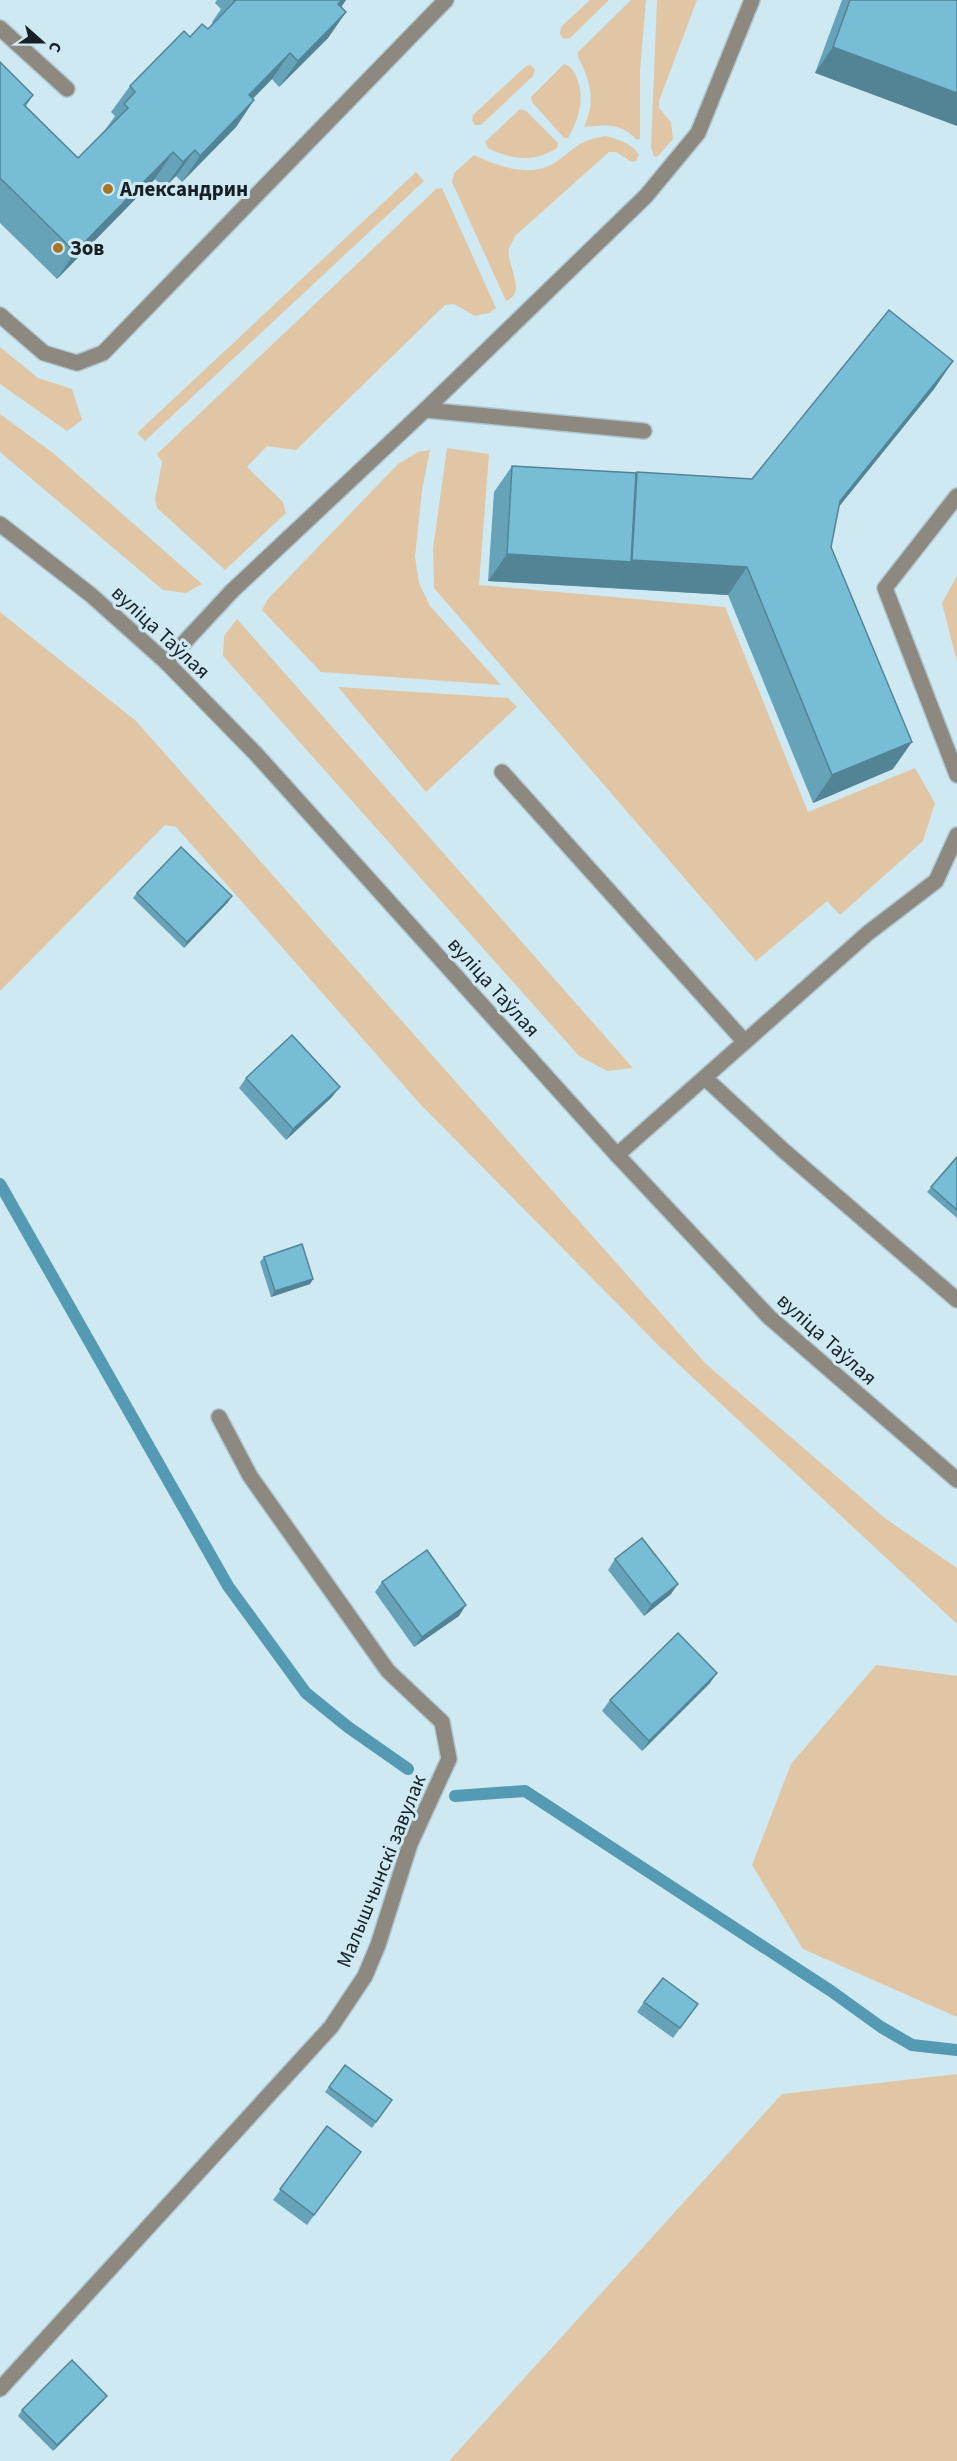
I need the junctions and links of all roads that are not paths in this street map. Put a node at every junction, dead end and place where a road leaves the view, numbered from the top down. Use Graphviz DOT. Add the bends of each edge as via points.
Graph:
graph roads {
  1 [pos="446,0"];
  2 [pos="752,0"];
  3 [pos="0,28"];
  4 [pos="67,89"];
  5 [pos="0,315"];
  6 [pos="424,410"];
  7 [pos="644,431"];
  8 [pos="957,496"];
  9 [pos="0,524"];
  10 [pos="166,662"];
  11 [pos="502,772"];
  12 [pos="957,775"];
  13 [pos="957,835"];
  14 [pos="744,1041"];
  15 [pos="705,1078"];
  16 [pos="617,1155"];
  17 [pos="957,1300"];
  18 [pos="219,1417"];
  19 [pos="957,1480"];
  20 [pos="0,2389"];
  1 -- 5 [label="street" via="103,353 77,363 44,353"];
  2 -- 6 [label="street" via="698,133 646,196"];
  3 -- 4 [label="street"];
  6 -- 7 [label="street"];
  6 -- 10 [label="street" via="232,591"];
  8 -- 12 [label="street" via="885,588"];
  9 -- 10 [label="street, вуліца Таўлая" via="91,595"];
  10 -- 16 [label="street, вуліца Таўлая" via="256,754"];
  11 -- 14 [label="street"];
  13 -- 14 [label="street" via="936,881 868,933"];
  14 -- 15 [label="street"];
  15 -- 16 [label="street"];
  15 -- 17 [label="street"];
  16 -- 19 [label="street, вуліца Таўлая" via="770,1317"];
  18 -- 20 [label="street, Малышчынскі завулак" via="250,1476 387,1671 442,1722 450,1759 411,1844 365,1976 331,2027"];
}
